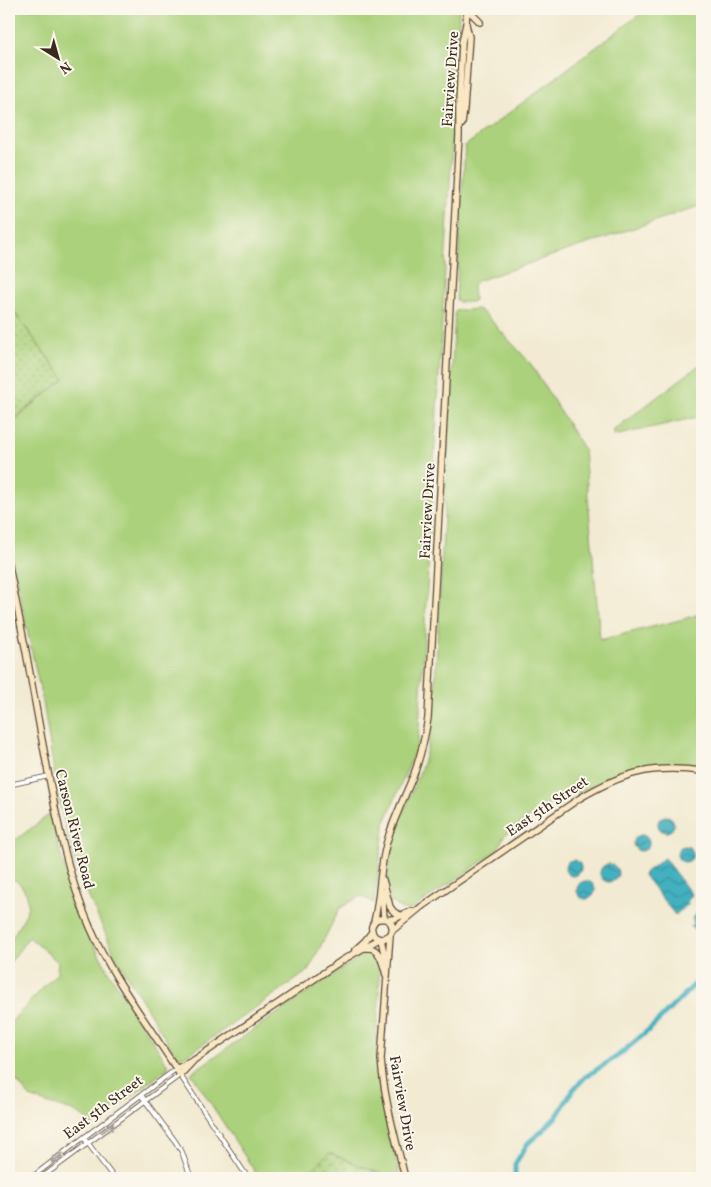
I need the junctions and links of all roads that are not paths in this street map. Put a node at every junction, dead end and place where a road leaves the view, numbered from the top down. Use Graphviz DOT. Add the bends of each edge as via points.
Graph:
graph roads {
  1 [pos="467,9"];
  2 [pos="480,22"];
  3 [pos="9,566"];
  4 [pos="702,771"];
  5 [pos="49,776"];
  6 [pos="9,784"];
  7 [pos="381,877"];
  8 [pos="421,907"];
  9 [pos="402,916"];
  10 [pos="386,919"];
  11 [pos="374,922"];
  12 [pos="372,932"];
  13 [pos="392,933"];
  14 [pos="380,939"];
  15 [pos="363,948"];
  16 [pos="341,961"];
  17 [pos="387,976"];
  18 [pos="194,1060"];
  19 [pos="176,1069"];
  20 [pos="180,1075"];
  21 [pos="141,1095"];
  22 [pos="145,1100"];
  23 [pos="84,1138"];
  24 [pos="88,1143"];
  25 [pos="31,1178"];
  26 [pos="41,1178"];
  27 [pos="114,1178"];
  28 [pos="191,1178"];
  29 [pos="248,1178"];
  30 [pos="405,1178"];
  1 -- 2 [label="main road"];
  1 -- 7 [label="main road, Fairview Drive" via="468,56 459,136 428,718 414,774 388,836"];
  3 -- 5 [label="main road, Carson River Road"];
  4 -- 8 [label="main road, East 5th Street" via="659,769 602,785"];
  5 -- 6 [label="street"];
  5 -- 19 [label="main road, Carson River Road" via="71,875 90,928 122,986"];
  7 -- 9 [label="main road" via="390,907"];
  7 -- 10 [label="main road, Fairview Drive"];
  7 -- 11 [label="main road, Fairview Drive"];
  8 -- 9 [label="main road, East 5th Street"];
  8 -- 13 [label="main road, East 5th Street"];
  9 -- 10 [label="main road, East 5th Street"];
  10 -- 11 [label="main road"];
  10 -- 13 [label="main road" via="392,924"];
  11 -- 12 [label="main road"];
  12 -- 14 [label="main road"];
  12 -- 16 [label="main road, East 5th Street"];
  13 -- 14 [label="main road"];
  13 -- 17 [label="main road, Fairview Drive"];
  14 -- 15 [label="main road, East 5th Street"];
  14 -- 17 [label="main road, Fairview Drive"];
  15 -- 16 [label="main road, East 5th Street"];
  15 -- 17 [label="main road" via="373,948 377,952"];
  16 -- 18 [label="main road, East 5th Street"];
  17 -- 30 [label="main road, Fairview Drive" via="380,1059"];
  18 -- 19 [label="main road, East 5th Street"];
  18 -- 20 [label="main road, East 5th Street"];
  19 -- 20 [label="main road, Carson River Road"];
  19 -- 21 [label="street, East 5th Street"];
  20 -- 22 [label="street, East 5th Street"];
  20 -- 29 [label="street"];
  21 -- 22 [label="street"];
  21 -- 23 [label="street, East 5th Street"];
  24 -- 22 [label="street, East 5th Street, one-way"];
  22 -- 28 [label="street" via="182,1152"];
  23 -- 24 [label="street"];
  23 -- 25 [label="street, East 5th Street, one-way"];
  24 -- 26 [label="street, East 5th Street"];
  24 -- 27 [label="street"];
}
